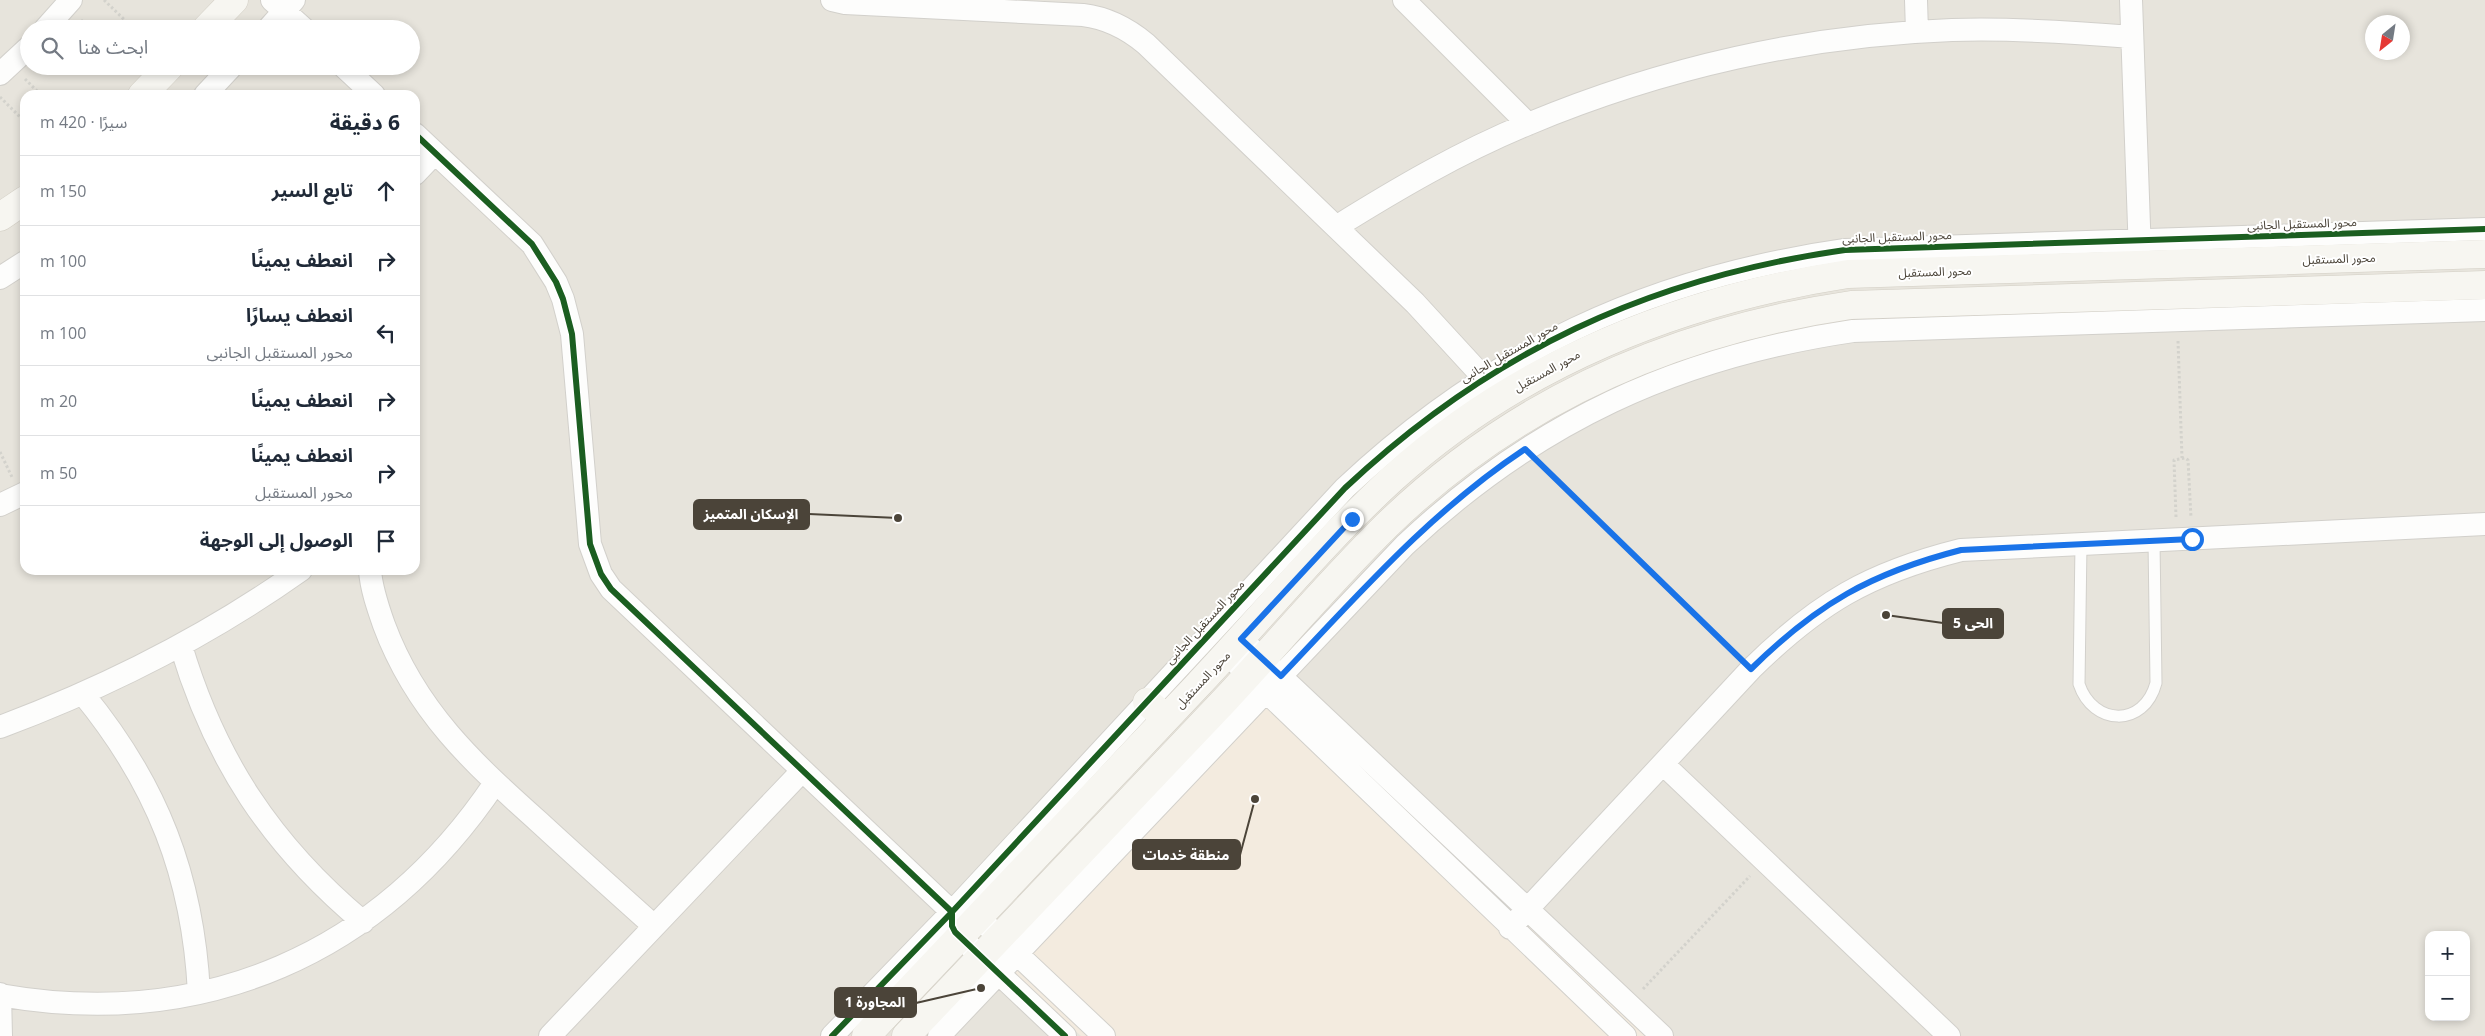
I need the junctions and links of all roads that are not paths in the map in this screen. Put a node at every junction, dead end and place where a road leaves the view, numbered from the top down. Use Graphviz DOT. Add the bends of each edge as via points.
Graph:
graph roads {
  1 [pos="234,0"];
  2 [pos="832,0"];
  3 [pos="1404,0"];
  4 [pos="1916,0"];
  5 [pos="2131,0"];
  6 [pos="63,3"];
  7 [pos="284,4"];
  8 [pos="51,20"];
  9 [pos="215,20"];
  10 [pos="274,20"];
  11 [pos="297,20"];
  12 [pos="1917,32"];
  13 [pos="2132,37"];
  14 [pos="20,55"];
  15 [pos="0,74"];
  16 [pos="161,75"];
  17 [pos="224,75"];
  18 [pos="353,75"];
  19 [pos="147,90"];
  20 [pos="210,90"];
  21 [pos="369,90"];
  22 [pos="1528,124"];
  23 [pos="420,139"];
  24 [pos="435,153"];
  25 [pos="420,169"];
  26 [pos="20,203"];
  27 [pos="0,217"];
  28 [pos="1336,227"];
  29 [pos="2485,229"];
  30 [pos="2140,253"];
  31 [pos="2485,254"];
  32 [pos="20,265"];
  33 [pos="0,278"];
  34 [pos="2485,284"];
  35 [pos="2485,310"];
  36 [pos="1493,388"];
  37 [pos="20,495"];
  38 [pos="0,505"];
  39 [pos="2485,524"];
  40 [pos="2154,541"];
  41 [pos="2081,544"];
  42 [pos="294,575"];
  43 [pos="371,575"];
  44 [pos="181,646"];
  45 [pos="1234,646"];
  46 [pos="1264,675"];
  47 [pos="83,694"];
  48 [pos="1156,710"];
  49 [pos="0,726"];
  50 [pos="1663,764"];
  51 [pos="802,771"];
  52 [pos="495,783"];
  53 [pos="1528,909"];
  54 [pos="363,922"];
  55 [pos="963,922"];
  56 [pos="654,926"];
  57 [pos="1510,928"];
  58 [pos="999,955"];
  59 [pos="199,993"];
  60 [pos="0,994"];
  61 [pos="1,1036"];
  62 [pos="550,1036"];
  63 [pos="832,1036"];
  64 [pos="866,1036"];
  65 [pos="906,1036"];
  66 [pos="939,1036"];
  67 [pos="1065,1036"];
  68 [pos="1104,1036"];
  69 [pos="1625,1036"];
  70 [pos="1662,1036"];
  71 [pos="1949,1036"];
  1 -- 9 [label="street"];
  2 -- 28 [label="street" via="1083,15 1120,26 1146,44"];
  3 -- 22 [label="street"];
  4 -- 12 [label="street"];
  5 -- 13 [label="street"];
  6 -- 8 [label="street"];
  7 -- 10 [label="street"];
  7 -- 11 [label="street"];
  12 -- 13 [label="street" via="2012,29"];
  12 -- 22 [label="street" via="1833,40 1715,62 1601,96"];
  13 -- 30 [label="street"];
  14 -- 15 [label="street"];
  16 -- 19 [label="street"];
  17 -- 20 [label="street"];
  18 -- 21 [label="street"];
  22 -- 28 [label="street" via="1437,168"];
  23 -- 24 [label="street"];
  24 -- 25 [label="street"];
  24 -- 51 [label="street" via="532,244 549,269 563,299 572,334 587,528 601,574 616,595"];
  26 -- 27 [label="street"];
  28 -- 36 [label="street" via="1415,303"];
  29 -- 30 [label="street, محور المستقبل الجانبى"];
  30 -- 31 [label="street, محور المستقبل"];
  30 -- 36 [label="street, محور المستقبل" via="1848,274 1758,290 1667,317"];
  32 -- 33 [label="street"];
  34 -- 46 [label="street" via="1851,305 1765,320 1678,345 1592,381 1515,424 1447,472 1385,527"];
  35 -- 46 [label="street" via="1853,330 1729,356 1653,382 1604,404 1525,449 1434,518"];
  36 -- 45 [label="street, محور المستقبل" via="1364,506"];
  36 -- 48 [label="street, محور المستقبل الجانبى" via="1412,429 1345,488"];
  37 -- 38 [label="street"];
  39 -- 40 [label="street"];
  40 -- 41 [label="street"];
  40 -- 41 [label="lane" via="2156,683 2142,708 2134,713 2115,716 2096,710 2082,694 2079,684"];
  41 -- 50 [label="street" via="1961,550 1894,570 1856,588 1807,618 1751,669"];
  42 -- 44 [label="street"];
  43 -- 52 [label="street" via="389,638 418,695 460,749"];
  44 -- 47 [label="street"];
  44 -- 54 [label="street" via="205,716 239,783 259,814 307,872"];
  45 -- 46 [label="street"];
  45 -- 48 [label="street, محور المستقبل"];
  46 -- 53 [label="street"];
  46 -- 57 [label="street"];
  46 -- 58 [label="street"];
  47 -- 49 [label="street"];
  47 -- 59 [label="street" via="127,752 161,816 174,850 192,921"];
  48 -- 55 [label="street, محور المستقبل"];
  50 -- 53 [label="street"];
  50 -- 71 [label="street"];
  51 -- 55 [label="street"];
  51 -- 56 [label="street"];
  52 -- 54 [label="street" via="436,859"];
  52 -- 56 [label="street"];
  53 -- 57 [label="street"];
  53 -- 70 [label="street"];
  54 -- 59 [label="street" via="284,965"];
  55 -- 58 [label="street"];
  55 -- 63 [label="street"];
  55 -- 64 [label="street, محور المستقبل"];
  56 -- 62 [label="street"];
  57 -- 69 [label="street"];
  58 -- 65 [label="street"];
  58 -- 66 [label="street"];
  58 -- 67 [label="street"];
  58 -- 68 [label="street"];
  59 -- 60 [label="street" via="100,1005"];
  60 -- 61 [label="street"];
}
